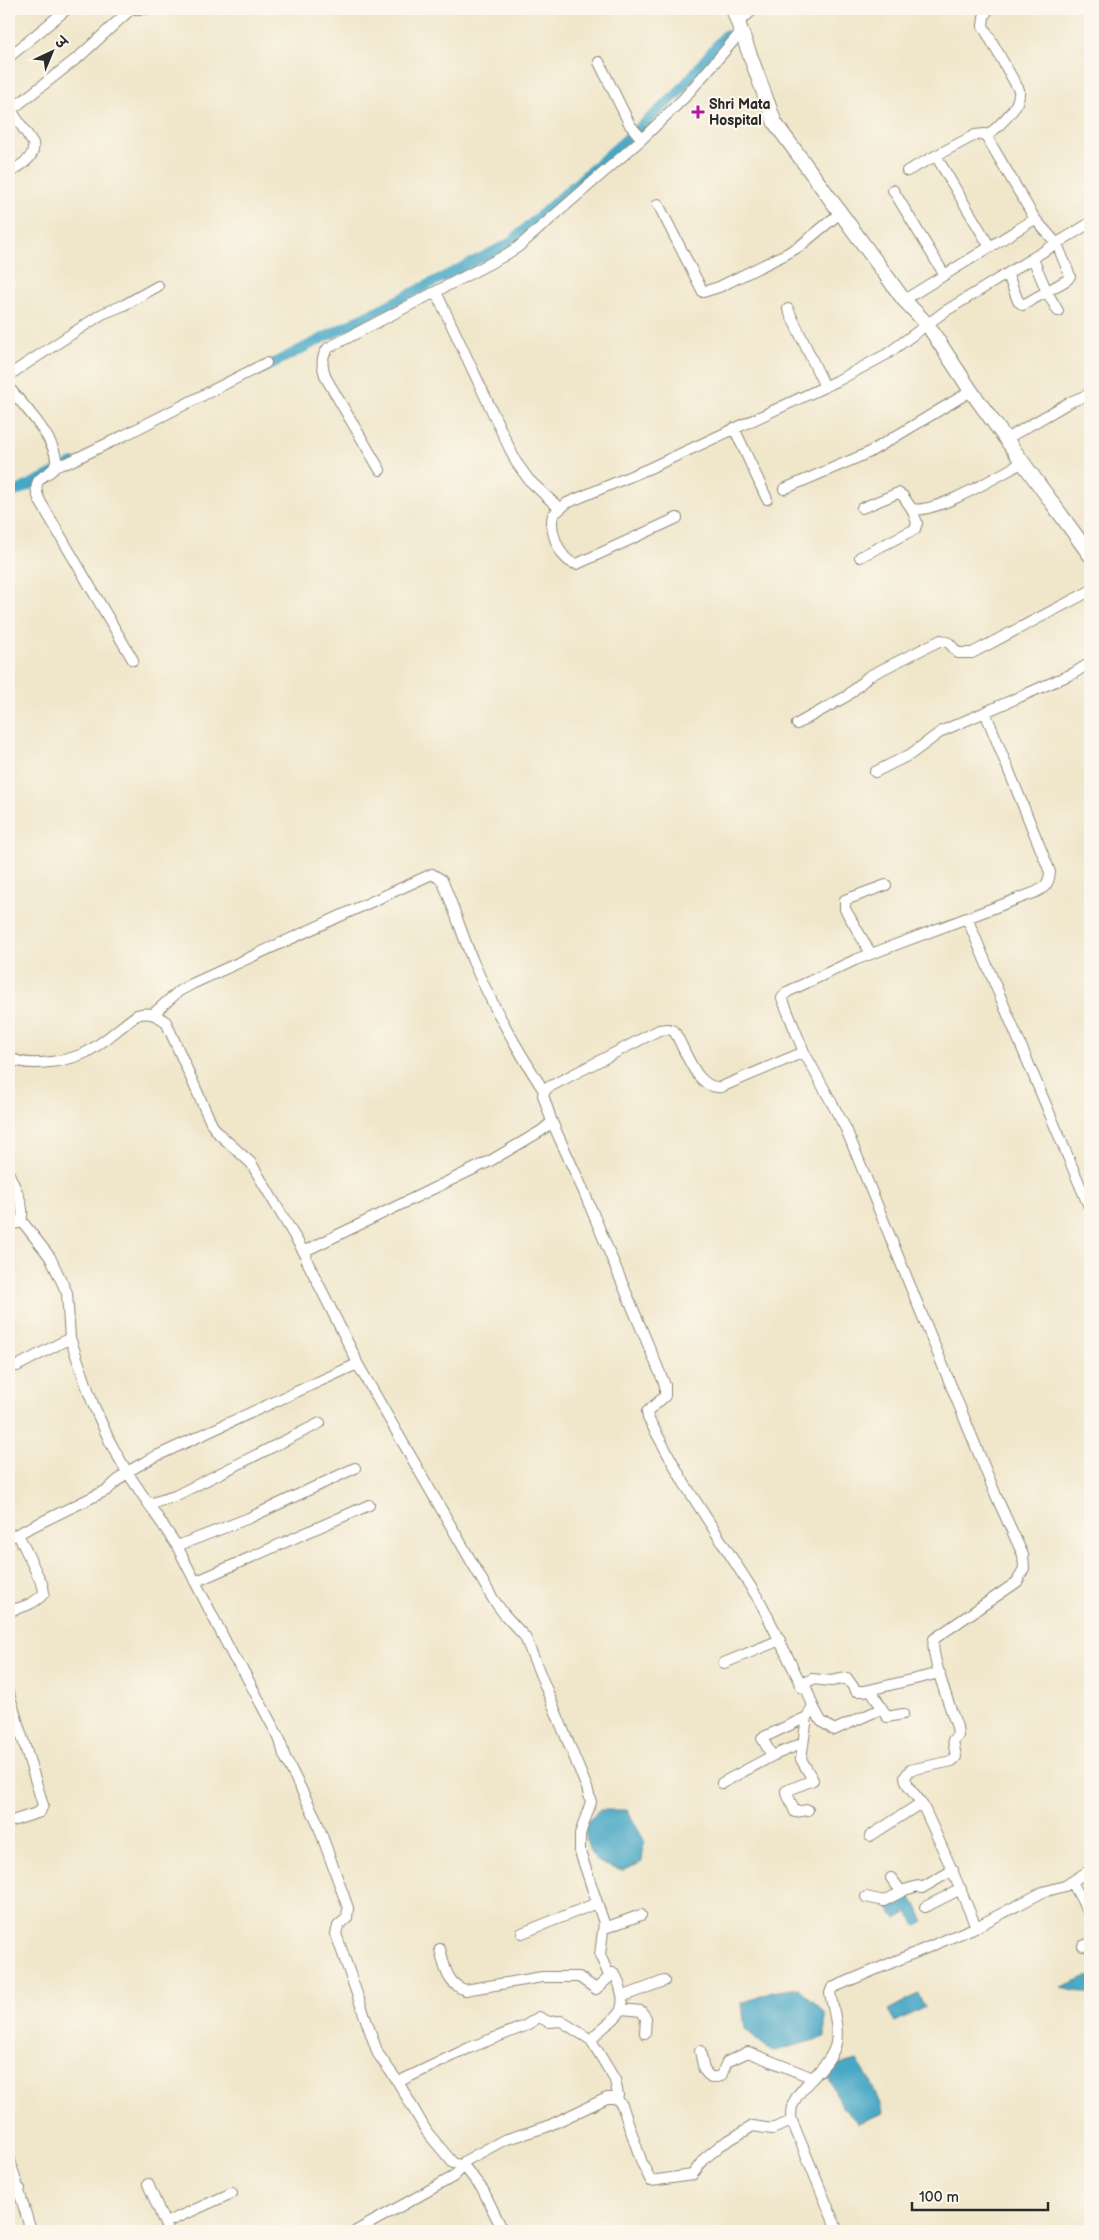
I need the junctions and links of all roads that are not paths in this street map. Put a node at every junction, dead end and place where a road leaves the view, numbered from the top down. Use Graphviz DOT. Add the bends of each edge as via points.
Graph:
graph roads {
  1 [pos="67,9"];
  2 [pos="132,9"];
  3 [pos="136,9"];
  4 [pos="145,9"];
  5 [pos="733,9"];
  6 [pos="754,9"];
  7 [pos="988,9"];
  8 [pos="739,27"];
  9 [pos="9,56"];
  10 [pos="599,62"];
  11 [pos="10,109"];
  12 [pos="639,135"];
  13 [pos="987,137"];
  14 [pos="936,156"];
  15 [pos="907,171"];
  16 [pos="9,173"];
  17 [pos="893,190"];
  18 [pos="658,204"];
  19 [pos="840,213"];
  20 [pos="1035,219"];
  21 [pos="1090,223"];
  22 [pos="1057,244"];
  23 [pos="990,247"];
  24 [pos="1033,259"];
  25 [pos="944,274"];
  26 [pos="1008,275"];
  27 [pos="158,286"];
  28 [pos="436,292"];
  29 [pos="1047,292"];
  30 [pos="904,300"];
  31 [pos="788,309"];
  32 [pos="1058,311"];
  33 [pos="927,324"];
  34 [pos="266,363"];
  35 [pos="9,375"];
  36 [pos="825,387"];
  37 [pos="9,388"];
  38 [pos="971,391"];
  39 [pos="1090,394"];
  40 [pos="734,428"];
  41 [pos="1006,439"];
  42 [pos="1022,463"];
  43 [pos="55,465"];
  44 [pos="380,470"];
  45 [pos="784,489"];
  46 [pos="767,499"];
  47 [pos="559,508"];
  48 [pos="862,508"];
  49 [pos="912,509"];
  50 [pos="677,518"];
  51 [pos="1090,555"];
  52 [pos="860,556"];
  53 [pos="1090,591"];
  54 [pos="133,660"];
  55 [pos="1090,663"];
  56 [pos="986,712"];
  57 [pos="797,724"];
  58 [pos="875,772"];
  59 [pos="886,885"];
  60 [pos="967,918"];
  61 [pos="871,954"];
  62 [pos="153,1014"];
  63 [pos="804,1052"];
  64 [pos="9,1057"];
  65 [pos="544,1091"];
  66 [pos="552,1122"];
  67 [pos="9,1174"];
  68 [pos="1090,1209"];
  69 [pos="21,1220"];
  70 [pos="9,1224"];
  71 [pos="305,1254"];
  72 [pos="70,1338"];
  73 [pos="357,1363"];
  74 [pos="17,1366"];
  75 [pos="320,1423"];
  76 [pos="355,1468"];
  77 [pos="128,1472"];
  78 [pos="149,1504"];
  79 [pos="369,1505"];
  80 [pos="13,1536"];
  81 [pos="177,1546"];
  82 [pos="195,1582"];
  83 [pos="9,1611"];
  84 [pos="780,1640"];
  85 [pos="724,1663"];
  86 [pos="940,1673"];
  87 [pos="800,1681"];
  88 [pos="871,1690"];
  89 [pos="9,1694"];
  90 [pos="813,1706"];
  91 [pos="881,1709"];
  92 [pos="903,1714"];
  93 [pos="807,1717"];
  94 [pos="803,1743"];
  95 [pos="772,1756"];
  96 [pos="722,1783"];
  97 [pos="921,1803"];
  98 [pos="808,1810"];
  99 [pos="9,1822"];
  100 [pos="870,1836"];
  101 [pos="953,1870"];
  102 [pos="1090,1870"];
  103 [pos="891,1878"];
  104 [pos="1072,1882"];
  105 [pos="960,1889"];
  106 [pos="905,1890"];
  107 [pos="866,1896"];
  108 [pos="597,1904"];
  109 [pos="925,1907"];
  110 [pos="641,1915"];
  111 [pos="1090,1915"];
  112 [pos="976,1927"];
  113 [pos="604,1928"];
  114 [pos="522,1933"];
  115 [pos="440,1949"];
  116 [pos="614,1974"];
  117 [pos="664,1981"];
  118 [pos="624,1996"];
  119 [pos="622,2009"];
  120 [pos="645,2033"];
  121 [pos="591,2040"];
  122 [pos="700,2051"];
  123 [pos="813,2078"];
  124 [pos="398,2082"];
  125 [pos="616,2098"];
  126 [pos="792,2121"];
  127 [pos="9,2158"];
  128 [pos="464,2166"];
  129 [pos="148,2184"];
  130 [pos="20,2189"];
  131 [pos="9,2193"];
  132 [pos="232,2193"];
  133 [pos="167,2227"];
  134 [pos="31,2231"];
  135 [pos="356,2231"];
  136 [pos="503,2231"];
  137 [pos="836,2231"];
  1 -- 9 [label="street"];
  2 -- 11 [label="street" via="80,56"];
  3 -- 4 [label="street"];
  5 -- 8 [label="street"];
  6 -- 8 [label="street"];
  7 -- 13 [label="street" via="983,26 1020,95 1015,107"];
  8 -- 12 [label="street" via="684,98"];
  8 -- 19 [label="street" via="775,123"];
  10 -- 12 [label="street" via="616,100"];
  11 -- 16 [label="street" via="35,150 32,156"];
  12 -- 28 [label="street" via="518,246"];
  13 -- 14 [label="street" via="983,133 975,135"];
  13 -- 20 [label="street"];
  14 -- 15 [label="street"];
  14 -- 23 [label="street"];
  17 -- 25 [label="street"];
  18 -- 19 [label="street" via="703,292 800,246"];
  19 -- 30 [label="street"];
  20 -- 22 [label="street"];
  20 -- 23 [label="street"];
  21 -- 22 [label="street"];
  22 -- 24 [label="street"];
  22 -- 29 [label="street" via="1070,276"];
  23 -- 25 [label="street"];
  24 -- 26 [label="street"];
  24 -- 29 [label="street"];
  25 -- 30 [label="street"];
  26 -- 29 [label="street" via="1020,304 1026,305"];
  26 -- 33 [label="street"];
  27 -- 35 [label="street" via="102,314"];
  28 -- 44 [label="street" via="328,348 322,355 326,378"];
  28 -- 47 [label="street" via="516,462 529,480"];
  29 -- 32 [label="street"];
  30 -- 33 [label="street"];
  31 -- 36 [label="street"];
  33 -- 36 [label="street" via="887,354"];
  33 -- 38 [label="street"];
  34 -- 43 [label="street" via="125,435"];
  36 -- 40 [label="street"];
  37 -- 43 [label="street" via="44,430"];
  38 -- 41 [label="street"];
  38 -- 45 [label="street" via="868,453"];
  39 -- 41 [label="street"];
  40 -- 46 [label="street"];
  40 -- 47 [label="street"];
  41 -- 42 [label="street"];
  42 -- 49 [label="street" via="954,498"];
  42 -- 51 [label="street"];
  43 -- 54 [label="street" via="38,482 36,492"];
  47 -- 50 [label="street" via="553,515 551,529 572,564"];
  48 -- 49 [label="street" via="898,493"];
  49 -- 52 [label="street" via="917,523 915,529"];
  53 -- 57 [label="street" via="972,653 958,653 941,640 869,676 847,696"];
  55 -- 56 [label="street"];
  56 -- 58 [label="street" via="942,731 911,754"];
  56 -- 60 [label="street" via="1050,872 1049,882 1044,888"];
  59 -- 61 [label="street" via="845,900 846,908"];
  60 -- 61 [label="street"];
  60 -- 68 [label="street"];
  61 -- 63 [label="street" via="784,995 782,1002"];
  62 -- 64 [label="street" via="137,1015 78,1056 36,1063 19,1063"];
  62 -- 65 [label="street" via="192,984 432,874 442,880 488,993"];
  62 -- 71 [label="street" via="166,1022 212,1125 251,1163"];
  63 -- 65 [label="street" via="713,1088 706,1084 689,1061 674,1031 659,1030"];
  63 -- 86 [label="street" via="846,1130 1023,1555 1024,1568 1017,1582 934,1639 934,1662"];
  65 -- 66 [label="street"];
  66 -- 71 [label="street" via="490,1161 310,1248"];
  66 -- 84 [label="street" via="665,1385 665,1396 650,1408 648,1418"];
  67 -- 69 [label="street" via="22,1208"];
  69 -- 70 [label="street"];
  69 -- 72 [label="street" via="50,1257 67,1293"];
  71 -- 73 [label="street"];
  72 -- 74 [label="street"];
  72 -- 77 [label="street" via="104,1429"];
  73 -- 77 [label="street"];
  73 -- 108 [label="street" via="490,1595 529,1644 590,1796 579,1841"];
  75 -- 78 [label="street" via="175,1496"];
  76 -- 81 [label="street" via="249,1518"];
  77 -- 78 [label="street"];
  77 -- 80 [label="street" via="107,1490"];
  78 -- 81 [label="street"];
  79 -- 82 [label="street"];
  80 -- 83 [label="street" via="44,1593 39,1600"];
  81 -- 82 [label="street"];
  82 -- 124 [label="street" via="280,1740 284,1755 316,1819 348,1908 347,1918 336,1930 337,1940 374,2045"];
  84 -- 85 [label="street"];
  84 -- 87 [label="street"];
  86 -- 88 [label="street"];
  86 -- 97 [label="street" via="957,1727 958,1736 953,1740 956,1757 952,1761 907,1773 906,1782"];
  87 -- 88 [label="street" via="847,1678 856,1690"];
  87 -- 90 [label="street"];
  88 -- 91 [label="street"];
  89 -- 99 [label="street" via="43,1805 40,1812"];
  90 -- 91 [label="street" via="821,1721 834,1730"];
  90 -- 93 [label="street"];
  91 -- 92 [label="street" via="887,1717"];
  93 -- 94 [label="street"];
  93 -- 95 [label="street" via="762,1738"];
  94 -- 95 [label="street"];
  94 -- 98 [label="street" via="801,1760 813,1780 786,1790 795,1812"];
  95 -- 96 [label="street"];
  97 -- 100 [label="street"];
  97 -- 101 [label="street"];
  101 -- 105 [label="street"];
  101 -- 106 [label="street" via="922,1888"];
  102 -- 104 [label="street"];
  103 -- 106 [label="street" via="902,1891"];
  104 -- 111 [label="street"];
  104 -- 112 [label="street" via="1043,1892"];
  105 -- 109 [label="street"];
  105 -- 112 [label="street"];
  106 -- 107 [label="street" via="884,1901"];
  108 -- 113 [label="street"];
  108 -- 114 [label="street"];
  110 -- 113 [label="street"];
  112 -- 123 [label="street" via="832,1988 836,2044 831,2056"];
  113 -- 116 [label="street" via="600,1955 608,1973"];
  115 -- 116 [label="street" via="447,1977 465,1990 542,1976 579,1977 596,1988"];
  116 -- 118 [label="street"];
  117 -- 118 [label="street"];
  118 -- 119 [label="street"];
  119 -- 120 [label="street" via="641,2011 646,2018"];
  119 -- 121 [label="street"];
  121 -- 124 [label="street" via="561,2022 549,2022 539,2016 525,2026"];
  121 -- 125 [label="street" via="614,2080"];
  122 -- 123 [label="street" via="704,2070 711,2078 721,2076 727,2062 748,2052"];
  123 -- 126 [label="street" via="790,2106"];
  124 -- 128 [label="street" via="431,2137 453,2163"];
  125 -- 126 [label="street" via="622,2105 651,2181 692,2175 721,2145 753,2126 772,2128"];
  125 -- 128 [label="street" via="606,2098 546,2127 504,2140 465,2161"];
  126 -- 137 [label="street"];
  127 -- 130 [label="street"];
  128 -- 135 [label="street" via="453,2177"];
  128 -- 136 [label="street" via="483,2190"];
  129 -- 133 [label="street"];
  130 -- 131 [label="street"];
  130 -- 134 [label="street"];
  132 -- 133 [label="street"];
}
